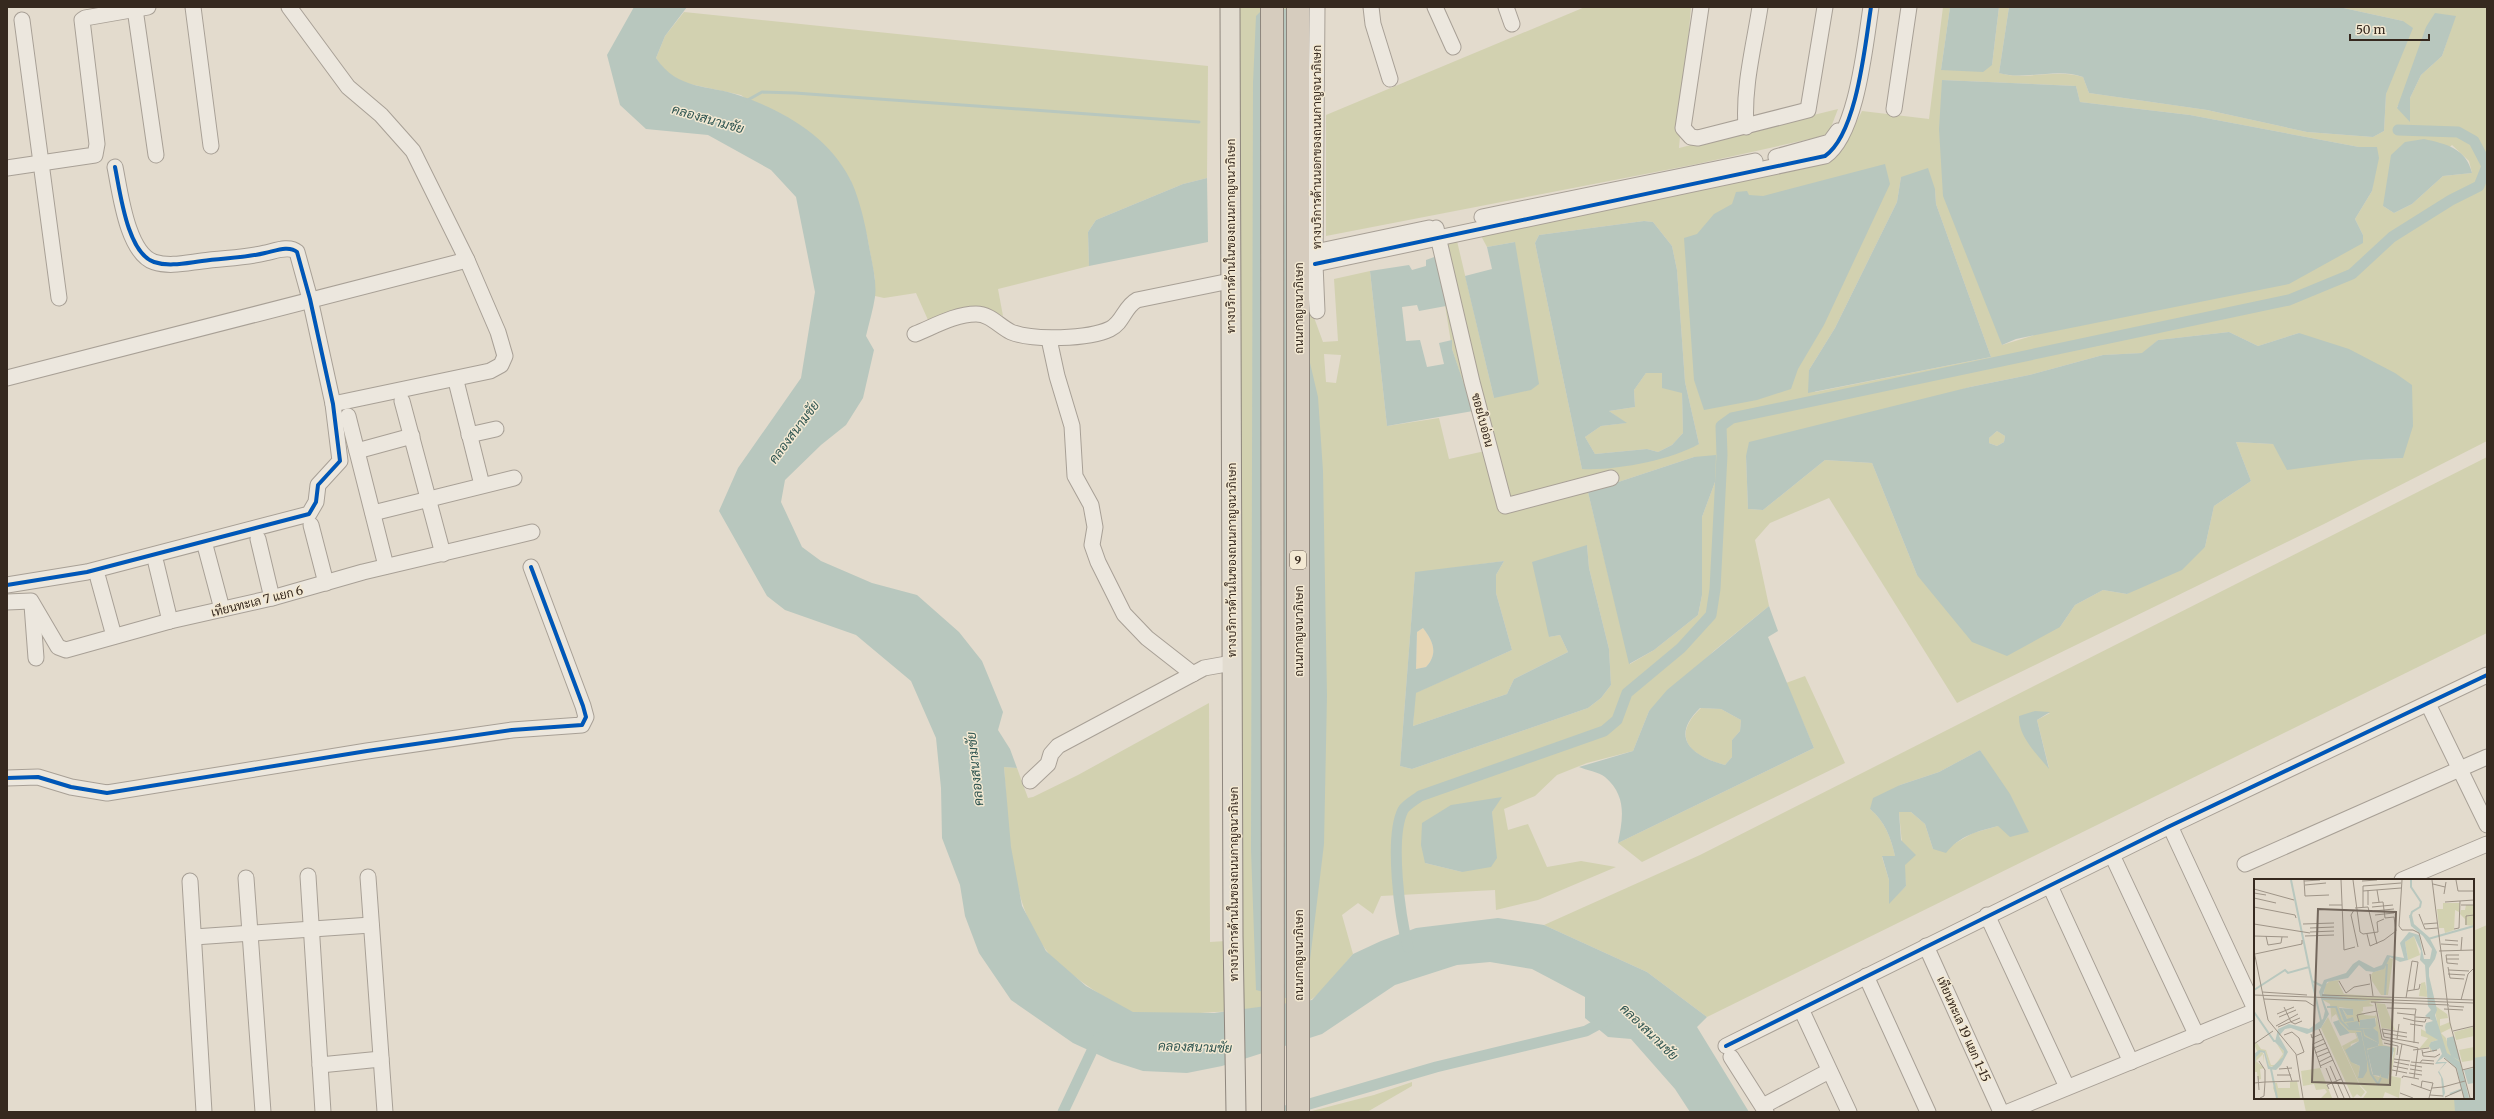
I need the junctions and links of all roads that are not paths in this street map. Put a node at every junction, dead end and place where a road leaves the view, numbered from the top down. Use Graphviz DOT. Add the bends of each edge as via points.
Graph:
graph roads {
  1 [pos="193,7"];
  2 [pos="289,7"];
  3 [pos="1230,7"];
  4 [pos="1272,7"];
  5 [pos="1298,7"];
  6 [pos="1317,7"];
  7 [pos="1371,7"];
  8 [pos="1435,7"];
  9 [pos="1506,7"];
  10 [pos="1701,7"];
  11 [pos="1760,7"];
  12 [pos="1825,7"];
  13 [pos="1866,7"];
  14 [pos="1871,7"];
  15 [pos="1909,7"];
  16 [pos="142,8"];
  17 [pos="22,20"];
  18 [pos="1512,24"];
  19 [pos="1453,47"];
  20 [pos="1390,79"];
  21 [pos="1894,109"];
  22 [pos="1746,127"];
  23 [pos="211,146"];
  24 [pos="156,155"];
  25 [pos="40,164"];
  26 [pos="115,167"];
  27 [pos="7,168"];
  28 [pos="1575,204"];
  29 [pos="1438,232"];
  30 [pos="1315,258"];
  31 [pos="467,260"];
  32 [pos="1230,281"];
  33 [pos="59,298"];
  34 [pos="310,299"];
  35 [pos="1317,310"];
  36 [pos="915,334"];
  37 [pos="1049,339"];
  38 [pos="7,378"];
  39 [pos="457,385"];
  40 [pos="402,401"];
  41 [pos="333,404"];
  42 [pos="348,416"];
  43 [pos="496,429"];
  44 [pos="470,435"];
  45 [pos="412,436"];
  46 [pos="357,451"];
  47 [pos="514,478"];
  48 [pos="1611,478"];
  49 [pos="482,485"];
  50 [pos="428,498"];
  51 [pos="373,513"];
  52 [pos="311,525"];
  53 [pos="532,532"];
  54 [pos="258,539"];
  55 [pos="206,549"];
  56 [pos="443,554"];
  57 [pos="156,563"];
  58 [pos="386,566"];
  59 [pos="531,567"];
  60 [pos="98,578"];
  61 [pos="326,583"];
  62 [pos="7,585"];
  63 [pos="272,598"];
  64 [pos="31,601"];
  65 [pos="7,602"];
  66 [pos="222,609"];
  67 [pos="170,621"];
  68 [pos="114,636"];
  69 [pos="36,658"];
  70 [pos="1232,663"];
  71 [pos="1194,674"];
  72 [pos="2487,675"];
  73 [pos="2428,704"];
  74 [pos="2487,757"];
  75 [pos="2461,768"];
  76 [pos="7,778"];
  77 [pos="1030,780"];
  78 [pos="2487,825"];
  79 [pos="2170,826"];
  80 [pos="2487,844"];
  81 [pos="2112,856"];
  82 [pos="2245,864"];
  83 [pos="308,876"];
  84 [pos="368,877"];
  85 [pos="246,878"];
  86 [pos="2404,879"];
  87 [pos="190,881"];
  88 [pos="2050,886"];
  89 [pos="1987,915"];
  90 [pos="371,924"];
  91 [pos="311,929"];
  92 [pos="249,933"];
  93 [pos="194,937"];
  94 [pos="1926,946"];
  95 [pos="1866,976"];
  96 [pos="2254,1008"];
  97 [pos="1801,1009"];
  98 [pos="2254,1010"];
  99 [pos="2197,1036"];
  100 [pos="381,1059"];
  101 [pos="2131,1062"];
  102 [pos="320,1066"];
  103 [pos="1829,1071"];
  104 [pos="2067,1087"];
  105 [pos="1764,1109"];
  106 [pos="204,1112"];
  107 [pos="263,1112"];
  108 [pos="323,1112"];
  109 [pos="385,1112"];
  110 [pos="1236,1112"];
  111 [pos="1273,1112"];
  112 [pos="1298,1112"];
  113 [pos="1849,1112"];
  114 [pos="1928,1112"];
  115 [pos="2001,1112"];
  116 [pos="2008,1112"];
  1 -- 23 [label="street"];
  2 -- 31 [label="street" via="348,87 381,115 413,151"];
  3 -- 32 [label="main road, ทางบริการด้านในของถนนกาญจนาภิเษก"];
  4 -- 111 [label="highway, 9"];
  5 -- 112 [label="highway, ถนนกาญจนาภิเษก / 9"];
  6 -- 30 [label="street, ทางบริการด้านนอกของถนนกาญจนาภิเษก"];
  7 -- 20 [label="street" via="1373,24"];
  8 -- 19 [label="street"];
  9 -- 18 [label="street"];
  10 -- 22 [label="street" via="1684,128 1686,133 1698,138"];
  11 -- 22 [label="street" via="1749,75"];
  12 -- 22 [label="street" via="1808,110"];
  13 -- 28 [label="street" via="1848,104 1833,139 1798,152"];
  14 -- 28 [label="street" via="1850,118 1835,147 1825,156"];
  15 -- 21 [label="street"];
  16 -- 24 [label="street"];
  16 -- 25 [label="street" via="82,20 97,150 95,155"];
  17 -- 25 [label="street"];
  25 -- 27 [label="street"];
  25 -- 33 [label="street"];
  26 -- 34 [label="street" via="127,222 137,248 147,259 171,265 293,249 297,252"];
  28 -- 29 [label="street"];
  29 -- 30 [label="street"];
  29 -- 48 [label="street, ซอยใบอ่อน" via="1472,382 1505,506"];
  30 -- 35 [label="street, ทางบริการด้านนอกของถนนกาญจนาภิเษก"];
  31 -- 34 [label="street"];
  31 -- 41 [label="street" via="498,332 505,356 501,365 490,371"];
  32 -- 37 [label="street" via="1144,297 1129,304 1110,329"];
  32 -- 70 [label="main road, ทางบริการด้านในของถนนกาญจนาภิเษก"];
  34 -- 38 [label="street"];
  34 -- 41 [label="street"];
  36 -- 37 [label="street" via="975,314 985,316 1011,332"];
  37 -- 71 [label="street" via="1072,426 1075,476 1091,505 1095,527 1092,545 1098,562 1124,614 1147,638"];
  39 -- 44 [label="street"];
  40 -- 45 [label="street"];
  41 -- 62 [label="street" via="340,461 318,485 316,502 309,514 87,572"];
  42 -- 46 [label="street"];
  43 -- 44 [label="street"];
  44 -- 49 [label="street"];
  45 -- 46 [label="street"];
  45 -- 50 [label="street"];
  46 -- 51 [label="street"];
  47 -- 49 [label="street"];
  49 -- 50 [label="street"];
  50 -- 51 [label="street"];
  50 -- 56 [label="street"];
  51 -- 58 [label="street"];
  52 -- 61 [label="street"];
  53 -- 56 [label="street, เทียนทะเล 7 แยก 6"];
  54 -- 63 [label="street"];
  55 -- 66 [label="street"];
  56 -- 58 [label="street, เทียนทะเล 7 แยก 6"];
  57 -- 67 [label="street"];
  58 -- 61 [label="street, เทียนทะเล 7 แยก 6"];
  59 -- 76 [label="street" via="583,706 586,717 582,725 512,730 107,793 71,787 38,777"];
  60 -- 68 [label="street"];
  61 -- 63 [label="street, เทียนทะเล 7 แยก 6"];
  63 -- 66 [label="street, เทียนทะเล 7 แยก 6"];
  64 -- 65 [label="street"];
  64 -- 68 [label="street, เทียนทะเล 7 แยก 6" via="61,650"];
  64 -- 69 [label="street"];
  66 -- 67 [label="street, เทียนทะเล 7 แยก 6"];
  67 -- 68 [label="street, เทียนทะเล 7 แยก 6"];
  70 -- 71 [label="street" via="1208,666"];
  70 -- 110 [label="main road, ทางบริการด้านในของถนนกาญจนาภิเษก"];
  71 -- 77 [label="street" via="1058,746 1045,767"];
  72 -- 73 [label="street"];
  73 -- 75 [label="street"];
  73 -- 79 [label="street"];
  74 -- 75 [label="street"];
  75 -- 78 [label="street"];
  75 -- 82 [label="street"];
  79 -- 81 [label="street"];
  79 -- 96 [label="street"];
  80 -- 86 [label="street"];
  81 -- 88 [label="street"];
  81 -- 99 [label="street"];
  83 -- 91 [label="street"];
  84 -- 90 [label="street"];
  85 -- 92 [label="street"];
  87 -- 93 [label="street"];
  88 -- 89 [label="street"];
  88 -- 101 [label="street"];
  89 -- 94 [label="street"];
  89 -- 104 [label="street"];
  90 -- 91 [label="street"];
  90 -- 100 [label="street"];
  91 -- 92 [label="street"];
  91 -- 102 [label="street"];
  92 -- 93 [label="street"];
  92 -- 107 [label="street"];
  93 -- 106 [label="street"];
  94 -- 95 [label="street"];
  94 -- 115 [label="street, เทียนทะเล 19 แยก 1-15"];
  95 -- 97 [label="street"];
  95 -- 114 [label="street"];
  97 -- 103 [label="street"];
  97 -- 105 [label="street" via="1729,1051"];
  98 -- 99 [label="street"];
  99 -- 101 [label="street"];
  100 -- 102 [label="street"];
  100 -- 109 [label="street"];
  101 -- 104 [label="street"];
  102 -- 108 [label="street"];
  103 -- 105 [label="street"];
  103 -- 113 [label="street"];
  104 -- 116 [label="street"];
}
